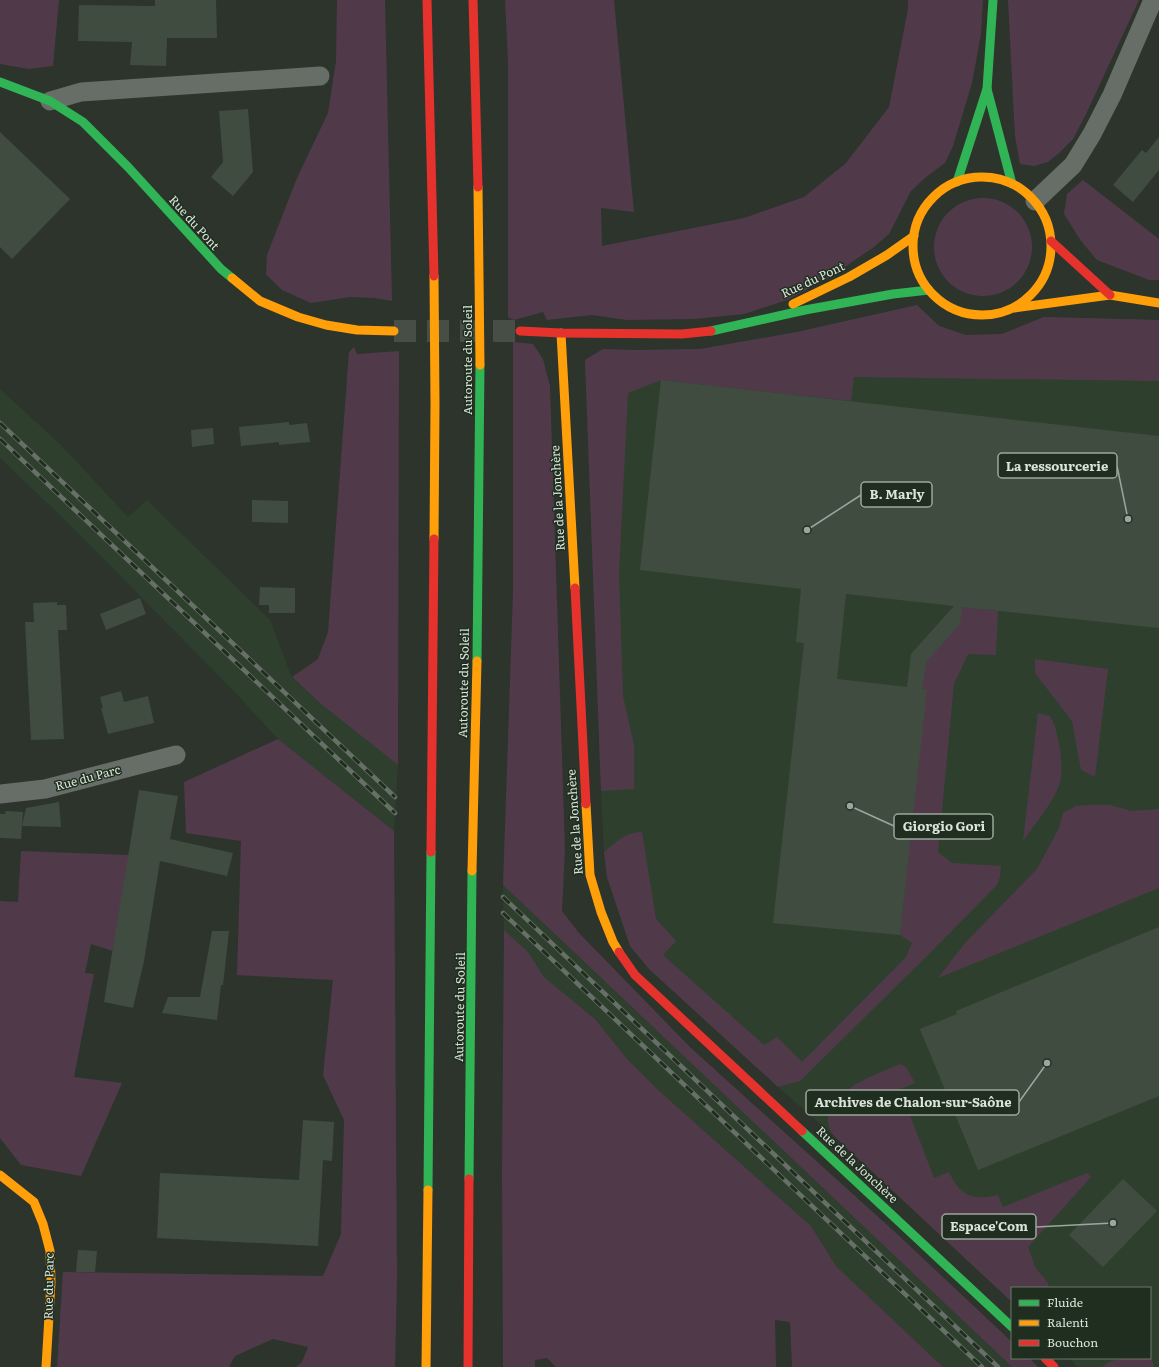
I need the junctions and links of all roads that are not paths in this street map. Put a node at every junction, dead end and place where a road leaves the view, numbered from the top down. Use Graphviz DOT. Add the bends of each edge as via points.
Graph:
graph roads {
  1 [pos="427,0"];
  2 [pos="473,0"];
  3 [pos="993,0"];
  4 [pos="1153,0"];
  5 [pos="320,76"];
  6 [pos="0,82"];
  7 [pos="987,90"];
  8 [pos="50,101"];
  9 [pos="957,182"];
  10 [pos="1012,184"];
  11 [pos="1035,201"];
  12 [pos="914,236"];
  13 [pos="1051,241"];
  14 [pos="929,290"];
  15 [pos="1110,295"];
  16 [pos="1159,303"];
  17 [pos="1013,308"];
  18 [pos="394,331"];
  19 [pos="520,331"];
  20 [pos="714,332"];
  21 [pos="561,333"];
  22 [pos="176,755"];
  23 [pos="0,794"];
  24 [pos="0,1175"];
  25 [pos="1011,1326"];
  26 [pos="1045,1359"];
  27 [pos="46,1367"];
  28 [pos="426,1367"];
  29 [pos="468,1367"];
  30 [pos="1054,1367"];
  1 -- 28 [label="main road" via="434,245 435,404"];
  2 -- 29 [label="main road, Autoroute du Soleil" via="480,403 472,843"];
  3 -- 7 [label="main road"];
  4 -- 11 [label="street" via="1112,95 1092,134 1073,165"];
  5 -- 8 [label="street" via="81,92"];
  6 -- 8 [label="main road, Rue du Pont"];
  7 -- 9 [label="main road"];
  7 -- 10 [label="main road"];
  8 -- 18 [label="main road, Rue du Pont" via="83,122 128,167 221,270 260,301 298,317 326,324 357,330"];
  9 -- 10 [label="main road" via="983,177"];
  9 -- 12 [label="main road" via="934,196 919,218"];
  10 -- 11 [label="main road"];
  11 -- 13 [label="main road" via="1046,220"];
  12 -- 14 [label="main road" via="917,271"];
  12 -- 20 [label="main road, Rue du Pont" via="849,277 796,303"];
  13 -- 15 [label="main road"];
  13 -- 17 [label="main road" via="1049,262 1042,281 1034,292"];
  14 -- 17 [label="main road" via="947,306 971,314 999,313"];
  14 -- 20 [label="main road, Rue du Pont" via="805,310"];
  15 -- 16 [label="main road"];
  15 -- 17 [label="main road"];
  19 -- 21 [label="main road, Rue du Pont"];
  20 -- 21 [label="main road, Rue du Pont"];
  21 -- 25 [label="main road, Rue de la Jonchère" via="590,875 613,942 635,975"];
  22 -- 23 [label="street, Rue du Parc" via="46,789"];
  24 -- 27 [label="main road, Rue du Parc" via="34,1202 50,1251 51,1282"];
  26 -- 30 [label="main road"];
}
